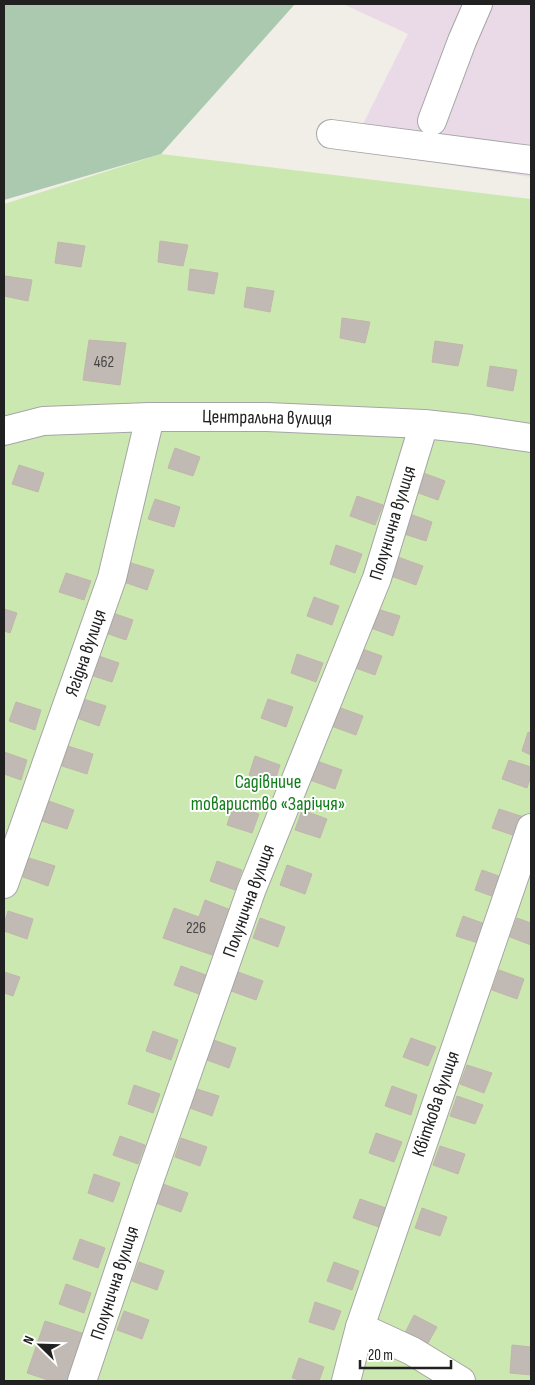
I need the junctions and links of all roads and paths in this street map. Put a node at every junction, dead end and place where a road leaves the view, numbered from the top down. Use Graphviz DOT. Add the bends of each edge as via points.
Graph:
graph roads {
  1 [pos="478,4"];
  2 [pos="432,121"];
  3 [pos="330,134"];
  4 [pos="531,160"];
  5 [pos="150,417"];
  6 [pos="424,424"];
  7 [pos="4,430"];
  8 [pos="531,438"];
  9 [pos="531,828"];
  10 [pos="4,884"];
  11 [pos="360,1327"];
  12 [pos="82,1381"];
  13 [pos="346,1381"];
  14 [pos="461,1381"];
  1 -- 2 [label="street"];
  3 -- 4 [label="street"];
  5 -- 6 [label="street, Центральна вулиця" via="266,417"];
  5 -- 7 [label="street, Центральна вулиця" via="43,421"];
  5 -- 10 [label="street, Ягідна вулиця" via="112,578"];
  6 -- 8 [label="street, Центральна вулиця"];
  6 -- 12 [label="street, Полунична вулиця" via="377,578 251,891"];
  9 -- 11 [label="street, Квіткова вулиця"];
  11 -- 13 [label="street, Квіткова вулиця"];
  11 -- 14 [label="street" via="412,1351"];
}
